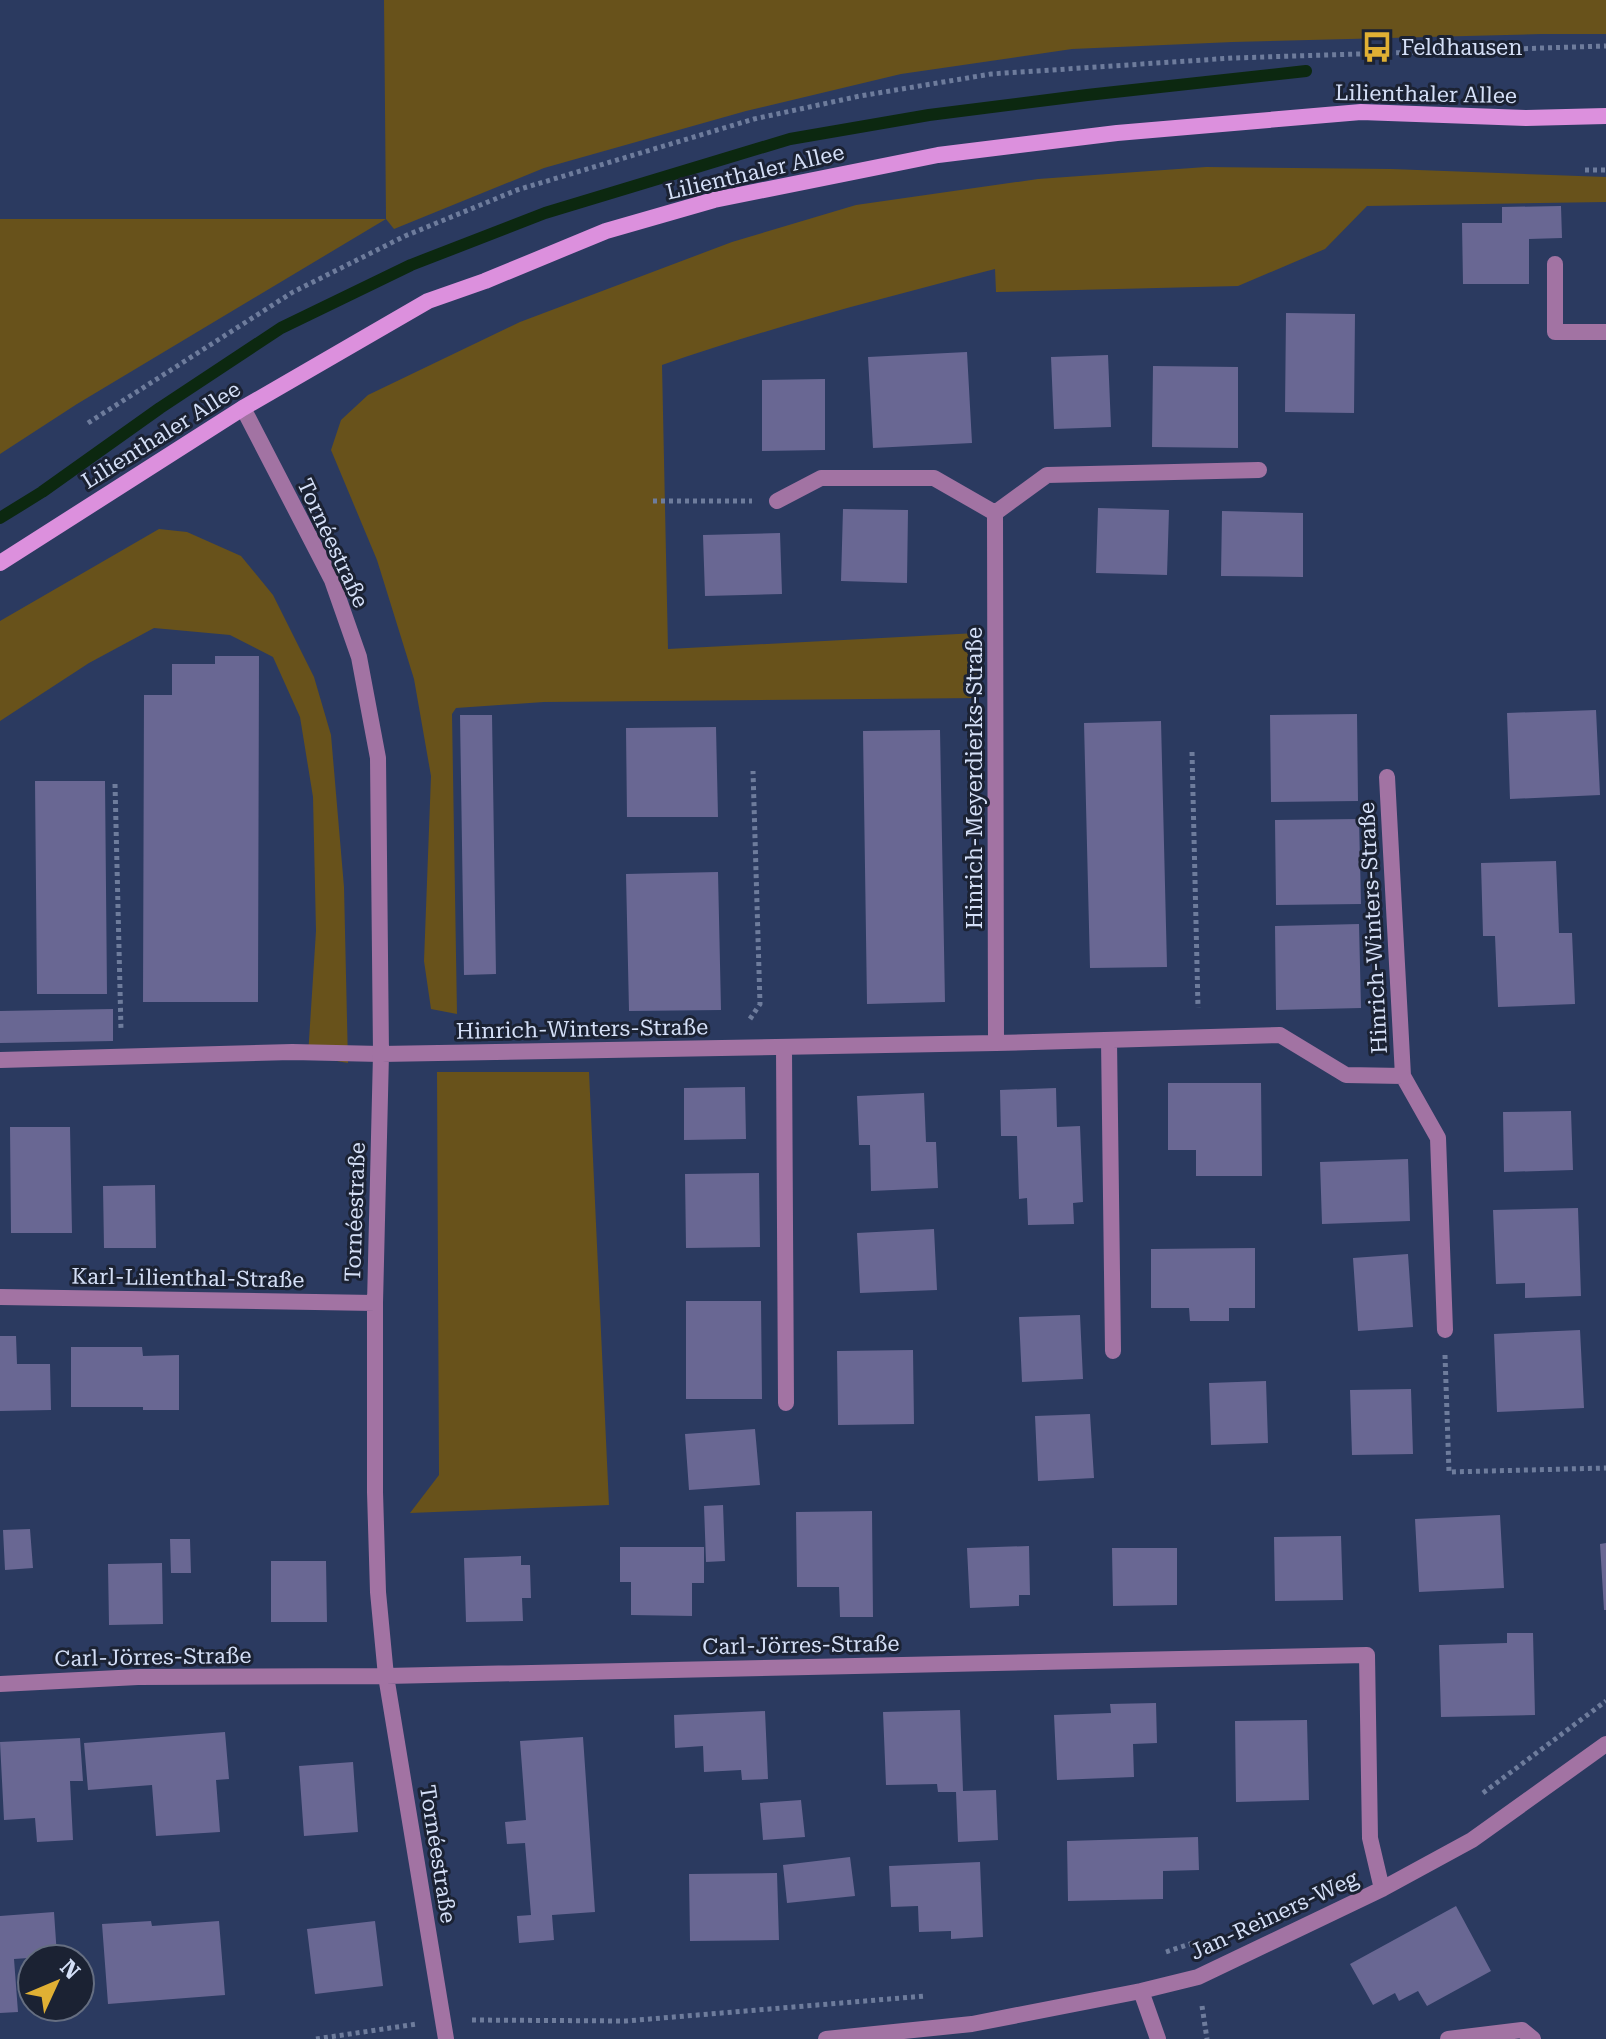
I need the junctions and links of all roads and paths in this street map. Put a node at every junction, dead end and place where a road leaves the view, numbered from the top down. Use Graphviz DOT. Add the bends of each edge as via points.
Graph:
graph roads {
  1 [pos="1606,116"];
  2 [pos="1585,170"];
  3 [pos="1606,170"];
  4 [pos="1555,264"];
  5 [pos="1606,332"];
  6 [pos="243,408"];
  7 [pos="1259,470"];
  8 [pos="653,501"];
  9 [pos="777,501"];
  10 [pos="995,513"];
  11 [pos="0,563"];
  12 [pos="1192,752"];
  13 [pos="753,771"];
  14 [pos="1387,777"];
  15 [pos="115,784"];
  16 [pos="1199,1037"];
  17 [pos="1109,1040"];
  18 [pos="996,1043"];
  19 [pos="784,1047"];
  20 [pos="732,1048"];
  21 [pos="381,1054"];
  22 [pos="122,1056"];
  23 [pos="0,1060"];
  24 [pos="1403,1076"];
  25 [pos="0,1297"];
  26 [pos="375,1303"];
  27 [pos="1445,1330"];
  28 [pos="1113,1351"];
  29 [pos="786,1403"];
  30 [pos="1606,1468"];
  31 [pos="386,1676"];
  32 [pos="0,1684"];
  33 [pos="1606,1701"];
  34 [pos="1606,1744"];
  35 [pos="1480,1794"];
  36 [pos="1382,1889"];
  37 [pos="1207,1938"];
  38 [pos="1159,1954"];
  39 [pos="1141,1991"];
  40 [pos="934,1996"];
  41 [pos="463,2020"];
  42 [pos="425,2023"];
  43 [pos="316,2039"];
  44 [pos="446,2039"];
  45 [pos="826,2039"];
  46 [pos="1158,2039"];
  47 [pos="1448,2039"];
  48 [pos="1533,2039"];
  1 -- 6 [label="main road, Lilienthaler Allee" via="1361,112 1117,133 938,155 714,200 606,231 428,301"];
  2 -- 3 [label="path"];
  4 -- 5 [label="street" via="1555,332"];
  6 -- 11 [label="main road, Lilienthaler Allee"];
  6 -- 21 [label="street, Tornéestraße" via="332,580 359,657 378,758"];
  7 -- 10 [label="street" via="1047,475"];
  8 -- 9 [label="path"];
  9 -- 10 [label="street" via="821,478 934,478"];
  10 -- 18 [label="street, Hinrich-Meyerdierks-Straße"];
  12 -- 16 [label="path"];
  13 -- 20 [label="path" via="760,1004"];
  14 -- 24 [label="street, Hinrich-Winters-Straße"];
  15 -- 22 [label="path"];
  16 -- 17 [label="street, Hinrich-Winters-Straße"];
  16 -- 24 [label="street, Hinrich-Winters-Straße" via="1280,1035 1346,1075"];
  17 -- 18 [label="street, Hinrich-Winters-Straße"];
  17 -- 28 [label="street"];
  18 -- 19 [label="street, Hinrich-Winters-Straße"];
  19 -- 20 [label="street, Hinrich-Winters-Straße"];
  19 -- 29 [label="street"];
  20 -- 21 [label="street, Hinrich-Winters-Straße"];
  21 -- 22 [label="street, Hinrich-Winters-Straße"];
  21 -- 26 [label="street, Tornéestraße"];
  22 -- 23 [label="street, Hinrich-Winters-Straße"];
  24 -- 27 [label="street, Hinrich-Winters-Straße" via="1438,1138"];
  25 -- 26 [label="street, Karl-Lilienthal-Straße"];
  26 -- 31 [label="street, Tornéestraße" via="375,1492"];
  27 -- 30 [label="path" via="1449,1472"];
  31 -- 32 [label="street, Carl-Jörres-Straße" via="138,1677"];
  31 -- 36 [label="street, Carl-Jörres-Straße" via="1367,1655 1370,1838"];
  31 -- 44 [label="street, Tornéestraße"];
  33 -- 35 [label="path"];
  34 -- 36 [label="street, Jan-Reiners-Weg" via="1472,1840"];
  36 -- 39 [label="street, Jan-Reiners-Weg" via="1198,1977"];
  37 -- 38 [label="path"];
  39 -- 45 [label="street, Jan-Reiners-Weg" via="972,2024"];
  39 -- 46 [label="street"];
  40 -- 41 [label="path" via="626,2021"];
  42 -- 43 [label="path"];
  47 -- 48 [label="street" via="1522,2030"];
}
